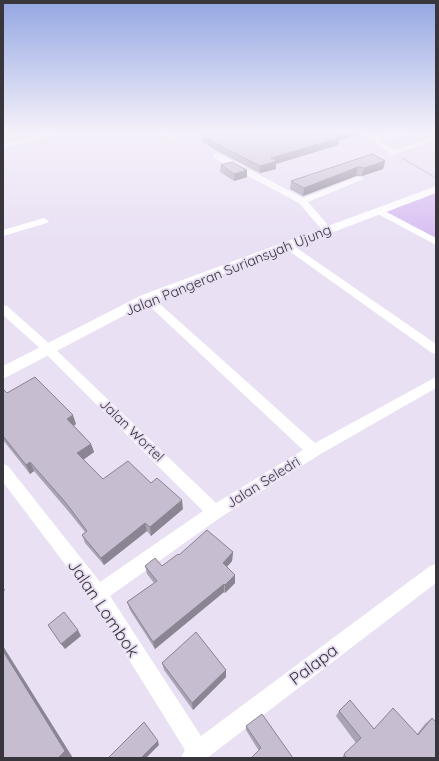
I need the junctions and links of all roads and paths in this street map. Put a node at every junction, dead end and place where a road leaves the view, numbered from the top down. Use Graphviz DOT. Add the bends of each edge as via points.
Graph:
graph roads {
  1 [pos="244,169"];
  2 [pos="420,169"];
  3 [pos="436,178"];
  4 [pos="360,179"];
  5 [pos="436,189"];
  6 [pos="302,201"];
  7 [pos="379,211"];
  8 [pos="44,221"];
  9 [pos="327,230"];
  10 [pos="3,233"];
  11 [pos="436,242"];
  12 [pos="288,246"];
  13 [pos="147,298"];
  14 [pos="3,309"];
  15 [pos="48,349"];
  16 [pos="436,350"];
  17 [pos="3,373"];
  18 [pos="436,382"];
  19 [pos="314,451"];
  20 [pos="3,470"];
  21 [pos="215,512"];
  22 [pos="436,572"];
  23 [pos="98,594"];
  24 [pos="195,754"];
  1 -- 6 [label="street"];
  2 -- 3 [label="path"];
  4 -- 6 [label="street"];
  5 -- 7 [label="main road, Jalan Pangeran Suriansyah Ujung"];
  6 -- 9 [label="street"];
  7 -- 9 [label="main road, Jalan Pangeran Suriansyah Ujung"];
  7 -- 11 [label="street"];
  8 -- 10 [label="street"];
  9 -- 12 [label="main road, Jalan Pangeran Suriansyah Ujung"];
  12 -- 13 [label="main road, Jalan Pangeran Suriansyah Ujung"];
  12 -- 16 [label="street"];
  13 -- 15 [label="main road, Jalan Pangeran Suriansyah Ujung"];
  13 -- 19 [label="street"];
  14 -- 15 [label="street, Jalan Wortel"];
  15 -- 17 [label="main road, Jalan Pangeran Suriansyah Ujung"];
  15 -- 21 [label="street, Jalan Wortel"];
  18 -- 19 [label="street, Jalan Seledri"];
  19 -- 21 [label="street, Jalan Seledri"];
  20 -- 23 [label="street, Jalan Lombok"];
  21 -- 23 [label="street, Jalan Seledri"];
  22 -- 24 [label="street, Palapa"];
  23 -- 24 [label="street, Jalan Lombok"];
}
